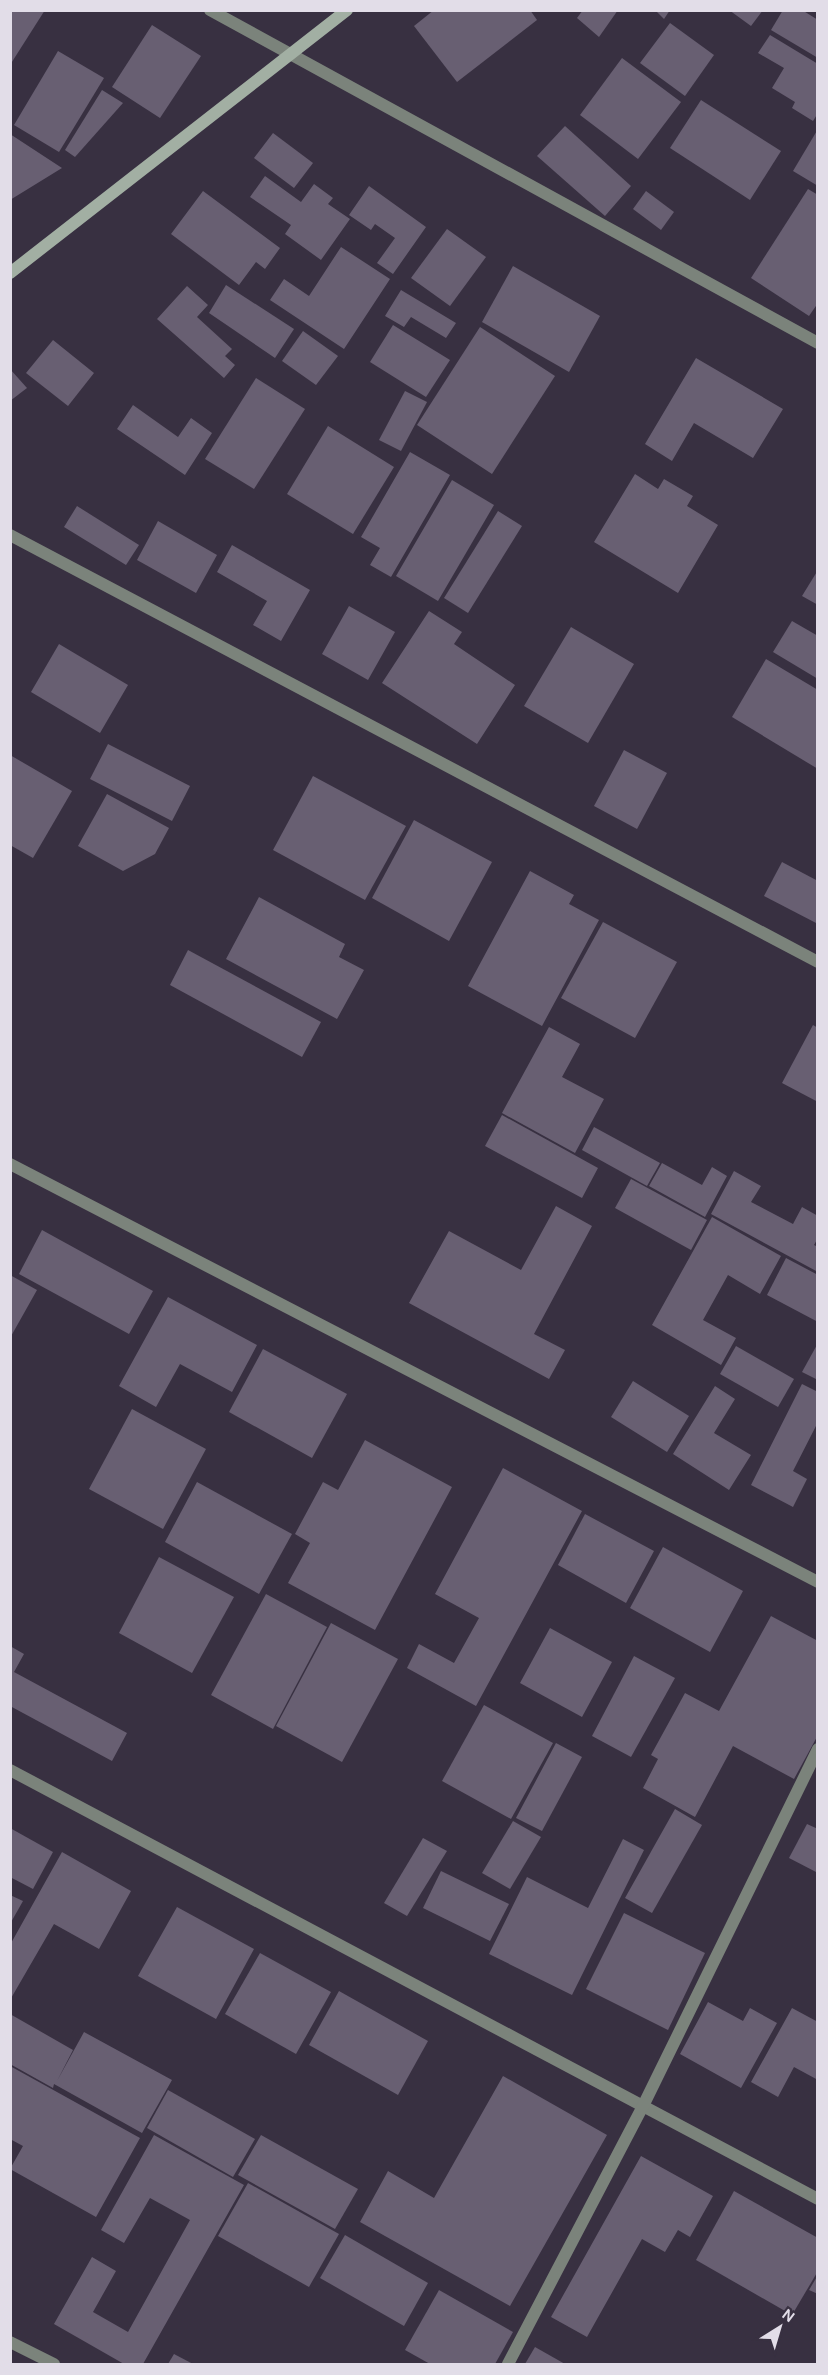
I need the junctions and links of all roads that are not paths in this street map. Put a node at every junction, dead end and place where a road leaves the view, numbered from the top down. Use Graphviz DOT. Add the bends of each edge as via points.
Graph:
graph roads {
  1 [pos="210,10"];
  2 [pos="347,10"];
  3 [pos="291,55"];
  4 [pos="10,273"];
  5 [pos="818,343"];
  6 [pos="10,535"];
  7 [pos="818,962"];
  8 [pos="10,1164"];
  9 [pos="818,1582"];
  10 [pos="818,1749"];
  11 [pos="10,1770"];
  12 [pos="643,2106"];
  13 [pos="818,2199"];
  14 [pos="10,2342"];
  15 [pos="54,2364"];
  16 [pos="508,2364"];
  1 -- 3 [label="street"];
  2 -- 3 [label="street"];
  3 -- 4 [label="street"];
  3 -- 5 [label="street"];
  6 -- 7 [label="street"];
  8 -- 9 [label="street"];
  10 -- 12 [label="street"];
  11 -- 12 [label="street"];
  12 -- 13 [label="street"];
  12 -- 16 [label="street"];
  14 -- 15 [label="street"];
}
